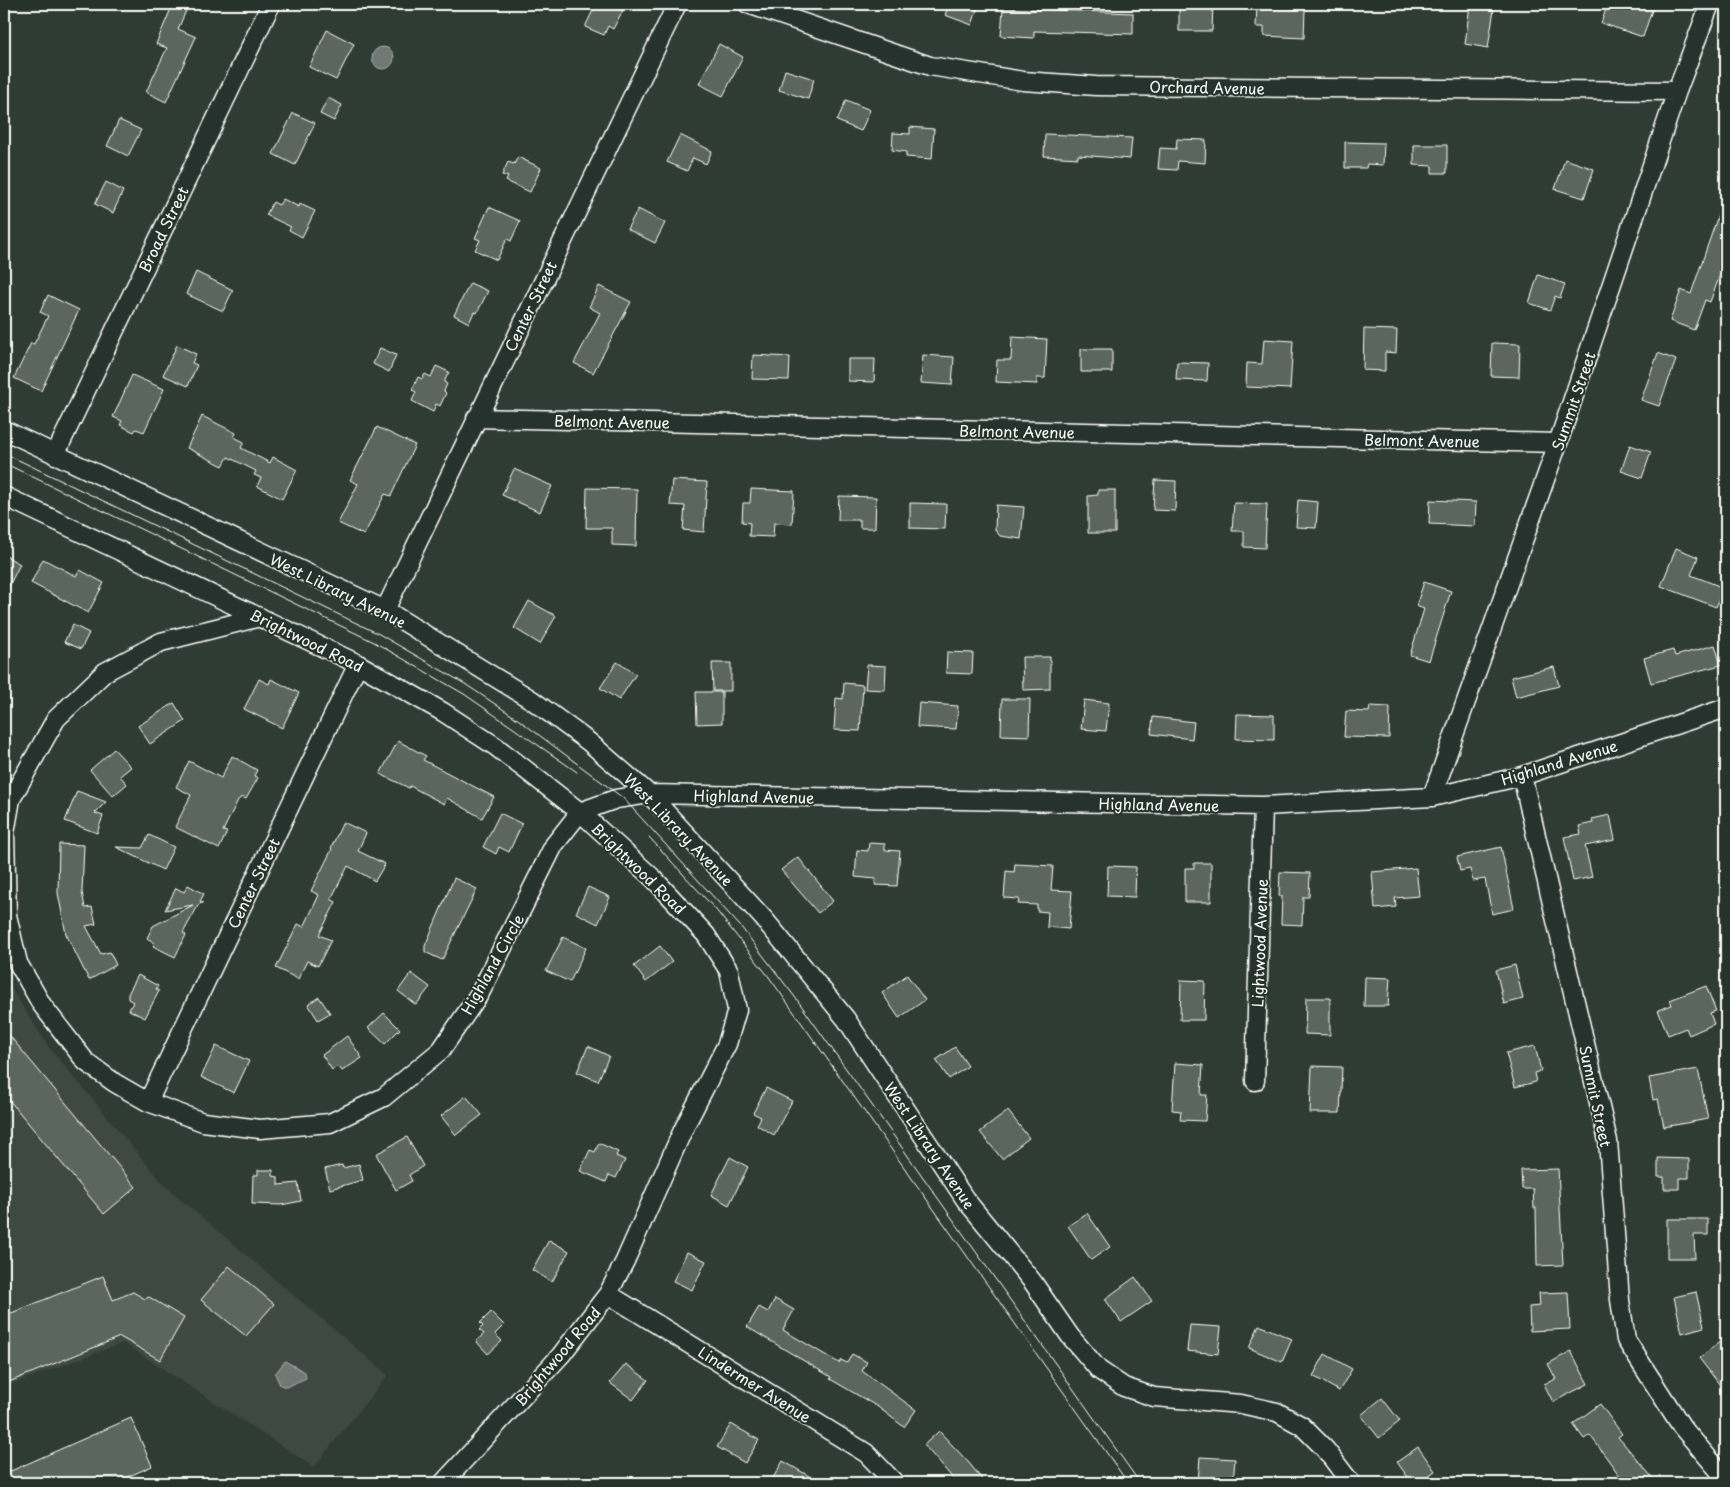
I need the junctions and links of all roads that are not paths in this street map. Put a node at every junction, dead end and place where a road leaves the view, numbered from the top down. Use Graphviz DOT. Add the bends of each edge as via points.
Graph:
graph roads {
  1 [pos="271,4"];
  2 [pos="677,4"];
  3 [pos="748,4"];
  4 [pos="1710,4"];
  5 [pos="1677,92"];
  6 [pos="476,418"];
  7 [pos="4,430"];
  8 [pos="1558,444"];
  9 [pos="55,455"];
  10 [pos="4,496"];
  11 [pos="385,610"];
  12 [pos="260,618"];
  13 [pos="358,664"];
  14 [pos="1726,708"];
  15 [pos="1522,776"];
  16 [pos="649,794"];
  17 [pos="1432,797"];
  18 [pos="7,798"];
  19 [pos="1263,806"];
  20 [pos="580,812"];
  21 [pos="1255,1081"];
  22 [pos="148,1102"];
  23 [pos="608,1294"];
  24 [pos="1726,1479"];
  25 [pos="443,1483"];
  26 [pos="895,1483"];
  27 [pos="1351,1483"];
  1 -- 9 [label="street, Broad Street"];
  2 -- 6 [label="street, Center Street"];
  3 -- 5 [label="street, Orchard Avenue" via="930,66 1023,81 1096,86"];
  4 -- 5 [label="street, Summit Street"];
  5 -- 8 [label="street, Summit Street"];
  6 -- 8 [label="street, Belmont Avenue"];
  6 -- 11 [label="street, Center Street"];
  7 -- 9 [label="street, West Library Avenue"];
  8 -- 17 [label="street, Summit Street"];
  9 -- 11 [label="street, West Library Avenue"];
  10 -- 12 [label="street, Brightwood Road"];
  11 -- 16 [label="street, West Library Avenue" via="532,700 589,742"];
  12 -- 13 [label="street, Brightwood Road"];
  12 -- 18 [label="street, Highland Circle" via="161,642 105,672 56,720"];
  13 -- 20 [label="street, Brightwood Road" via="495,746"];
  13 -- 22 [label="street, Center Street"];
  14 -- 15 [label="street, Highland Avenue"];
  15 -- 17 [label="street, Highland Avenue"];
  15 -- 24 [label="street, Summit Street" via="1608,1141 1626,1340 1682,1427"];
  16 -- 19 [label="street, Highland Avenue"];
  16 -- 20 [label="street, Highland Avenue" via="616,799"];
  16 -- 27 [label="street, West Library Avenue" via="764,919 846,1019 964,1199 1032,1281 1099,1370 1124,1387 1154,1397 1241,1404 1276,1412 1302,1426"];
  17 -- 19 [label="street, Highland Avenue"];
  18 -- 22 [label="street, Highland Circle" via="7,915 18,963 42,1005 86,1062"];
  19 -- 21 [label="street, Lightwood Avenue"];
  20 -- 22 [label="street, Highland Circle" via="554,845 480,993 441,1050 384,1097 330,1123 260,1129 203,1122"];
  20 -- 23 [label="street, Brightwood Road" via="655,880 706,935 729,971 737,1010 727,1044 683,1130"];
  23 -- 25 [label="street, Brightwood Road" via="561,1355"];
  23 -- 26 [label="street, Lindermer Avenue" via="866,1453"];
}
